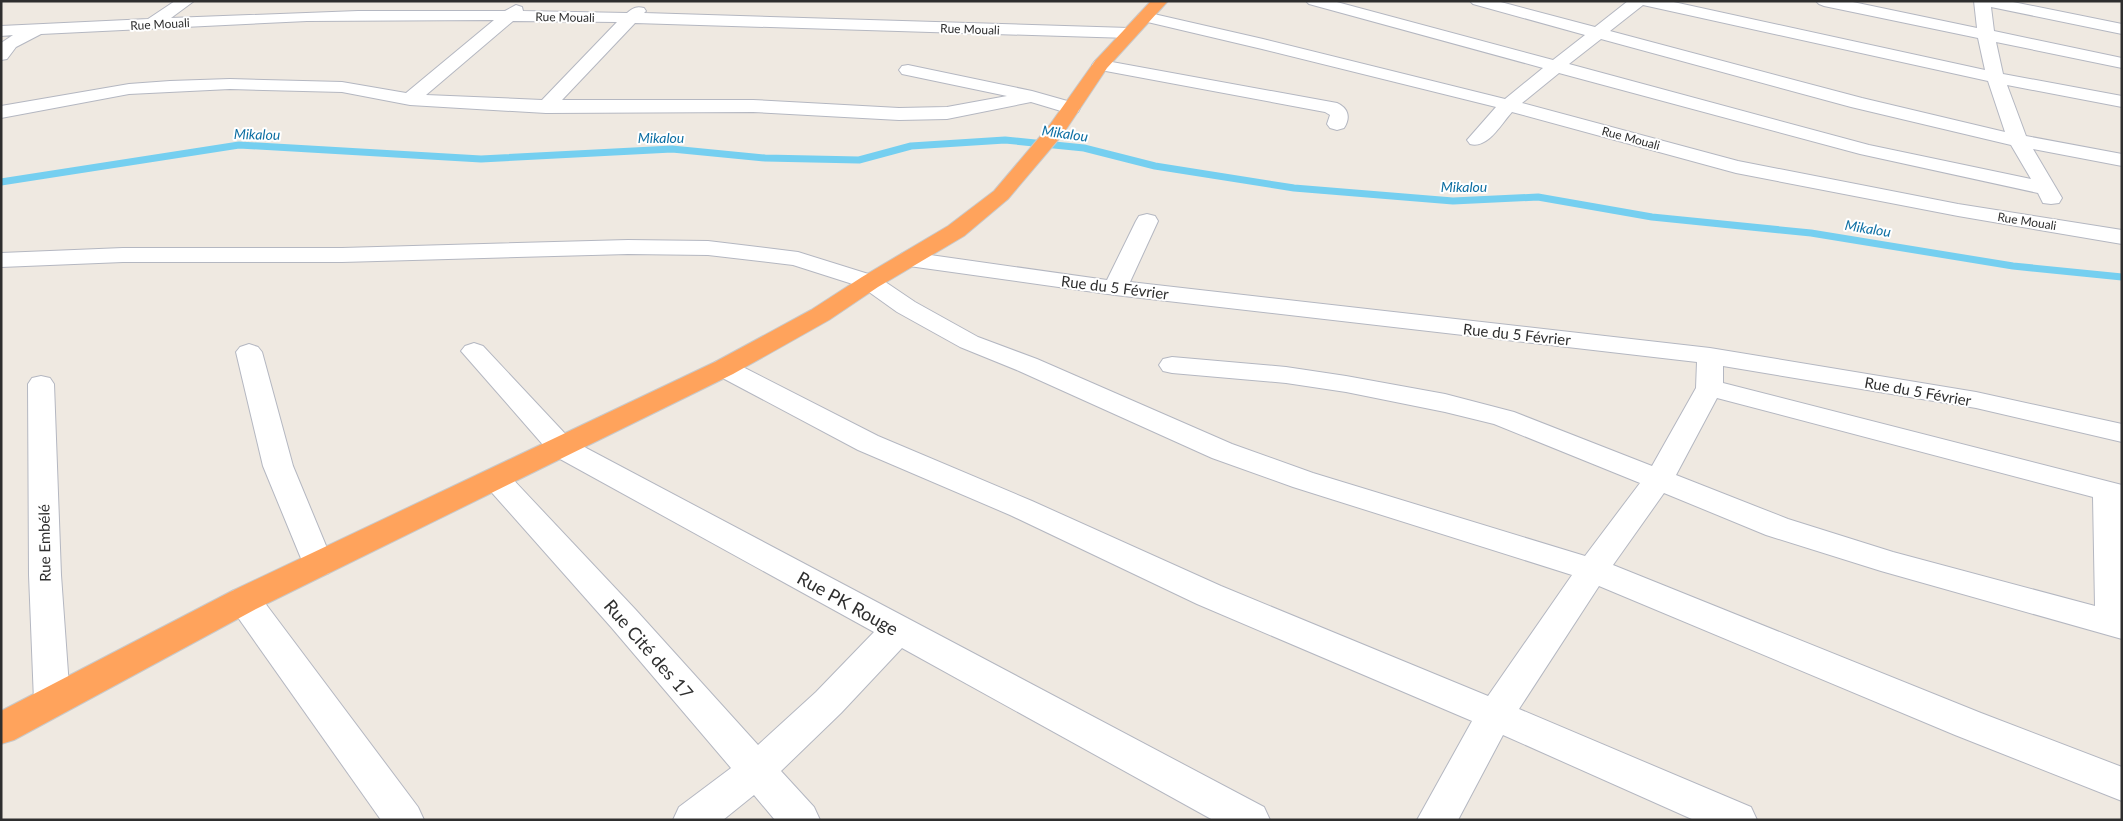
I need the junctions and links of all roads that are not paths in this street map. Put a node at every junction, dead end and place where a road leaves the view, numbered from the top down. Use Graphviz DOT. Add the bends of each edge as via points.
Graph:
graph roads {
  1 [pos="186,1"];
  2 [pos="526,1"];
  3 [pos="648,1"];
  4 [pos="1160,1"];
  5 [pos="1314,1"];
  6 [pos="1478,1"];
  7 [pos="1638,1"];
  8 [pos="1646,1"];
  9 [pos="1824,1"];
  10 [pos="1983,1"];
  11 [pos="509,17"];
  12 [pos="1145,17"];
  13 [pos="631,18"];
  14 [pos="149,25"];
  15 [pos="2122,29"];
  16 [pos="39,30"];
  17 [pos="1,31"];
  18 [pos="1600,32"];
  19 [pos="1129,34"];
  20 [pos="1985,35"];
  21 [pos="1,55"];
  22 [pos="2122,63"];
  23 [pos="1101,65"];
  24 [pos="1558,67"];
  25 [pos="908,70"];
  26 [pos="1996,78"];
  27 [pos="1032,96"];
  28 [pos="410,99"];
  29 [pos="2122,102"];
  30 [pos="1508,105"];
  31 [pos="546,108"];
  32 [pos="1071,108"];
  33 [pos="1,112"];
  34 [pos="1337,124"];
  35 [pos="1477,140"];
  36 [pos="2019,141"];
  37 [pos="2122,160"];
  38 [pos="2047,189"];
  39 [pos="1147,221"];
  40 [pos="2064,227"];
  41 [pos="2122,237"];
  42 [pos="909,259"];
  43 [pos="1,260"];
  44 [pos="870,282"];
  45 [pos="1115,288"];
  46 [pos="474,351"];
  47 [pos="250,352"];
  48 [pos="1710,356"];
  49 [pos="1172,365"];
  50 [pos="724,368"];
  51 [pos="41,384"];
  52 [pos="1709,388"];
  53 [pos="2122,433"];
  54 [pos="561,447"];
  55 [pos="496,479"];
  56 [pos="1659,479"];
  57 [pos="2115,494"];
  58 [pos="318,566"];
  59 [pos="1593,570"];
  60 [pos="244,600"];
  61 [pos="2117,624"];
  62 [pos="897,630"];
  63 [pos="52,701"];
  64 [pos="1495,715"];
  65 [pos="1,729"];
  66 [pos="756,770"];
  67 [pos="2122,784"];
  68 [pos="404,820"];
  69 [pos="693,820"];
  70 [pos="800,820"];
  71 [pos="1250,820"];
  72 [pos="1436,820"];
  73 [pos="1737,820"];
  1 -- 14 [label="street"];
  2 -- 11 [label="street"];
  3 -- 13 [label="street"];
  4 -- 12 [label="highway"];
  5 -- 24 [label="street"];
  6 -- 18 [label="street"];
  7 -- 18 [label="street"];
  8 -- 26 [label="street"];
  9 -- 20 [label="street"];
  10 -- 15 [label="street"];
  10 -- 20 [label="street"];
  11 -- 13 [label="street, Rue Mouali"];
  11 -- 14 [label="street, Rue Mouali" via="340,15"];
  11 -- 28 [label="street"];
  12 -- 19 [label="highway"];
  12 -- 30 [label="street, Rue Mouali"];
  13 -- 19 [label="street, Rue Mouali"];
  13 -- 31 [label="street"];
  14 -- 16 [label="street, Rue Mouali"];
  16 -- 17 [label="street, Rue Mouali"];
  16 -- 21 [label="street" via="10,43"];
  18 -- 24 [label="street"];
  18 -- 36 [label="street" via="1858,103"];
  19 -- 23 [label="highway"];
  20 -- 22 [label="street"];
  20 -- 26 [label="street"];
  23 -- 32 [label="highway"];
  23 -- 34 [label="street" via="1330,107 1337,110"];
  24 -- 30 [label="street"];
  24 -- 38 [label="street" via="1867,150"];
  25 -- 27 [label="street"];
  26 -- 29 [label="street"];
  26 -- 36 [label="street"];
  27 -- 31 [label="street" via="974,109 925,114 708,105"];
  27 -- 32 [label="street"];
  28 -- 31 [label="street"];
  28 -- 33 [label="street" via="326,86 230,84 170,86 88,95"];
  30 -- 35 [label="street"];
  30 -- 40 [label="street, Rue Mouali" via="1736,167"];
  32 -- 42 [label="highway" via="1000,195 956,231"];
  36 -- 37 [label="street"];
  36 -- 38 [label="street"];
  38 -- 40 [label="street"];
  39 -- 45 [label="street"];
  40 -- 41 [label="street, Rue Mouali"];
  42 -- 44 [label="highway"];
  42 -- 45 [label="street, Rue du 5 Février"];
  43 -- 44 [label="street" via="124,255 342,255 685,247 777,255 818,264"];
  44 -- 50 [label="highway" via="820,315"];
  44 -- 59 [label="street" via="906,307 969,342 1222,451 1303,480"];
  45 -- 48 [label="street, Rue du 5 Février"];
  46 -- 54 [label="street, Rue PK Rouge"];
  47 -- 58 [label="street" via="278,466"];
  48 -- 52 [label="street"];
  48 -- 53 [label="street, Rue du 5 Février" via="1976,400"];
  49 -- 56 [label="street" via="1286,375 1445,403 1504,418"];
  50 -- 54 [label="highway"];
  50 -- 64 [label="street" via="868,443 1021,508 1209,595"];
  51 -- 63 [label="street, Rue Embélé" via="45,575"];
  52 -- 56 [label="street"];
  52 -- 57 [label="street"];
  54 -- 55 [label="highway"];
  54 -- 62 [label="street, Rue PK Rouge"];
  55 -- 58 [label="highway"];
  55 -- 66 [label="street, Rue Cité des 17"];
  56 -- 59 [label="street"];
  56 -- 61 [label="street" via="1795,533"];
  57 -- 61 [label="street"];
  58 -- 60 [label="highway"];
  59 -- 64 [label="street"];
  59 -- 67 [label="street"];
  60 -- 63 [label="highway"];
  60 -- 68 [label="street"];
  62 -- 66 [label="street" via="845,687"];
  62 -- 71 [label="street, Rue PK Rouge"];
  63 -- 65 [label="highway"];
  64 -- 72 [label="street"];
  64 -- 73 [label="street"];
  66 -- 69 [label="street"];
  66 -- 70 [label="street, Rue Cité des 17"];
}
